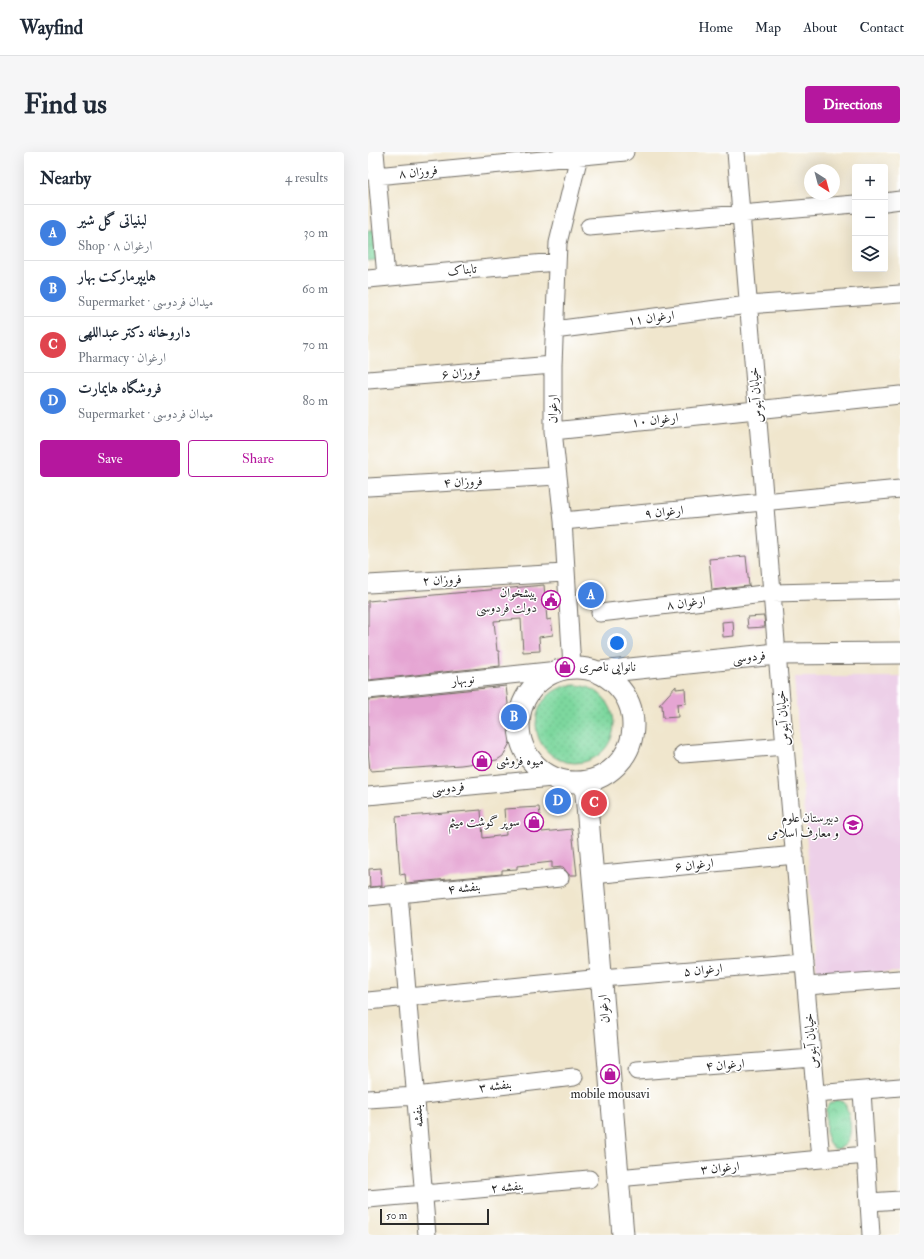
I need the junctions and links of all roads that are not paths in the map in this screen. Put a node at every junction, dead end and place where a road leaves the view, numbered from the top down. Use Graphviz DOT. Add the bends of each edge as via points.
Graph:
graph roads {
  1 [pos="375,152"];
  2 [pos="625,152"];
  3 [pos="736,152"];
  4 [pos="579,154"];
  5 [pos="376,176"];
  6 [pos="900,200"];
  7 [pos="888,202"];
  8 [pos="852,204"];
  9 [pos="741,214"];
  10 [pos="375,220"];
  11 [pos="589,227"];
  12 [pos="556,262"];
  13 [pos="386,277"];
  14 [pos="368,279"];
  15 [pos="900,294"];
  16 [pos="748,305"];
  17 [pos="554,330"];
  18 [pos="553,365"];
  19 [pos="368,380"];
  20 [pos="900,395"];
  21 [pos="757,410"];
  22 [pos="553,431"];
  23 [pos="557,476"];
  24 [pos="368,487"];
  25 [pos="900,489"];
  26 [pos="764,502"];
  27 [pos="563,521"];
  28 [pos="565,573"];
  29 [pos="368,584"];
  30 [pos="900,590"];
  31 [pos="772,593"];
  32 [pos="600,613"];
  33 [pos="900,653"];
  34 [pos="777,654"];
  35 [pos="565,669"];
  36 [pos="600,672"];
  37 [pos="368,690"];
  38 [pos="785,746"];
  39 [pos="682,754"];
  40 [pos="552,778"];
  41 [pos="585,782"];
  42 [pos="368,796"];
  43 [pos="795,855"];
  44 [pos="593,875"];
  45 [pos="560,878"];
  46 [pos="399,894"];
  47 [pos="368,897"];
  48 [pos="804,962"];
  49 [pos="602,978"];
  50 [pos="900,979"];
  51 [pos="807,986"];
  52 [pos="408,997"];
  53 [pos="368,1001"];
  54 [pos="813,1058"];
  55 [pos="636,1072"];
  56 [pos="574,1077"];
  57 [pos="900,1088"];
  58 [pos="862,1090"];
  59 [pos="816,1094"];
  60 [pos="416,1096"];
  61 [pos="368,1099"];
  62 [pos="866,1155"];
  63 [pos="821,1158"];
  64 [pos="618,1178"];
  65 [pos="589,1179"];
  66 [pos="424,1195"];
  67 [pos="368,1199"];
  68 [pos="900,1200"];
  69 [pos="869,1202"];
  70 [pos="428,1235"];
  71 [pos="623,1235"];
  72 [pos="871,1235"];
  1 -- 5 [label="street"];
  2 -- 4 [label="street, فروزان ۸"];
  3 -- 9 [label="street, خیابان آبنوس"];
  4 -- 5 [label="street, فروزان ۸"];
  4 -- 12 [label="street, ارغوان" via="558,243"];
  5 -- 10 [label="street"];
  6 -- 7 [label="street"];
  8 -- 9 [label="street"];
  9 -- 11 [label="street"];
  9 -- 16 [label="street, خیابان آبنوس"];
  10 -- 13 [label="street"];
  12 -- 13 [label="street, تابناک"];
  12 -- 17 [label="street, ارغوان"];
  13 -- 14 [label="street, تابناک"];
  15 -- 16 [label="street, ارغوان ۱۱"];
  16 -- 17 [label="street, ارغوان ۱۱"];
  16 -- 21 [label="street, خیابان آبنوس"];
  17 -- 18 [label="street, ارغوان"];
  18 -- 19 [label="street, فروزان ۶"];
  18 -- 22 [label="street, ارغوان"];
  20 -- 21 [label="street, ارغوان ۱۰"];
  21 -- 22 [label="street, ارغوان ۱۰"];
  21 -- 26 [label="street, خیابان آبنوس"];
  22 -- 23 [label="street, ارغوان"];
  23 -- 24 [label="street, فروزان ۴"];
  23 -- 27 [label="street, ارغوان"];
  25 -- 26 [label="street, ارغوان ۹"];
  26 -- 27 [label="street, ارغوان ۹"];
  26 -- 31 [label="street, خیابان آبنوس"];
  27 -- 28 [label="street, ارغوان"];
  28 -- 29 [label="street, فروزان ۲"];
  28 -- 35 [label="street, ارغوان"];
  30 -- 31 [label="street, ارغوان ۸"];
  31 -- 32 [label="street, ارغوان ۸"];
  31 -- 34 [label="street, خیابان آبنوس"];
  33 -- 34 [label="main road, فردوسی"];
  34 -- 36 [label="main road, فردوسی"];
  34 -- 38 [label="street, خیابان آبنوس"];
  35 -- 36 [label="main road" via="586,668"];
  35 -- 37 [label="street, نوبهار"];
  35 -- 40 [label="main road" via="542,678 530,690 521,705 518,722 520,740 526,756 538,769"];
  36 -- 41 [label="main road" via="624,693 631,708 634,724 631,740 621,760 601,777"];
  38 -- 39 [label="street"];
  38 -- 43 [label="street, خیابان آبنوس"];
  40 -- 41 [label="main road"];
  40 -- 42 [label="street, فردوسی"];
  41 -- 44 [label="main road, ارغوان"];
  43 -- 44 [label="street, ارغوان ۶"];
  43 -- 48 [label="street, خیابان آبنوس"];
  44 -- 49 [label="main road, ارغوان"];
  45 -- 46 [label="street, بنفشه ۴"];
  46 -- 47 [label="street, بنفشه ۴"];
  46 -- 52 [label="street, بنفشه"];
  48 -- 49 [label="street, ارغوان ۵"];
  48 -- 51 [label="street, خیابان آبنوس"];
  49 -- 52 [label="street"];
  49 -- 64 [label="main road, ارغوان"];
  50 -- 51 [label="street"];
  51 -- 54 [label="street, خیابان آبنوس"];
  52 -- 53 [label="street"];
  52 -- 60 [label="street, بنفشه"];
  54 -- 55 [label="street, ارغوان ۴"];
  54 -- 59 [label="street, خیابان آبنوس"];
  56 -- 60 [label="street, بنفشه ۳"];
  57 -- 58 [label="street"];
  58 -- 59 [label="street"];
  58 -- 62 [label="street"];
  59 -- 63 [label="street, خیابان آبنوس"];
  60 -- 61 [label="street, بنفشه ۳"];
  60 -- 66 [label="street, بنفشه"];
  62 -- 63 [label="street"];
  62 -- 69 [label="street"];
  63 -- 64 [label="street, ارغوان ۳"];
  64 -- 71 [label="main road, ارغوان"];
  65 -- 66 [label="street, بنفشه ۲"];
  66 -- 67 [label="street, بنفشه ۲"];
  66 -- 70 [label="street, بنفشه"];
  68 -- 69 [label="street"];
  69 -- 72 [label="street"];
}
